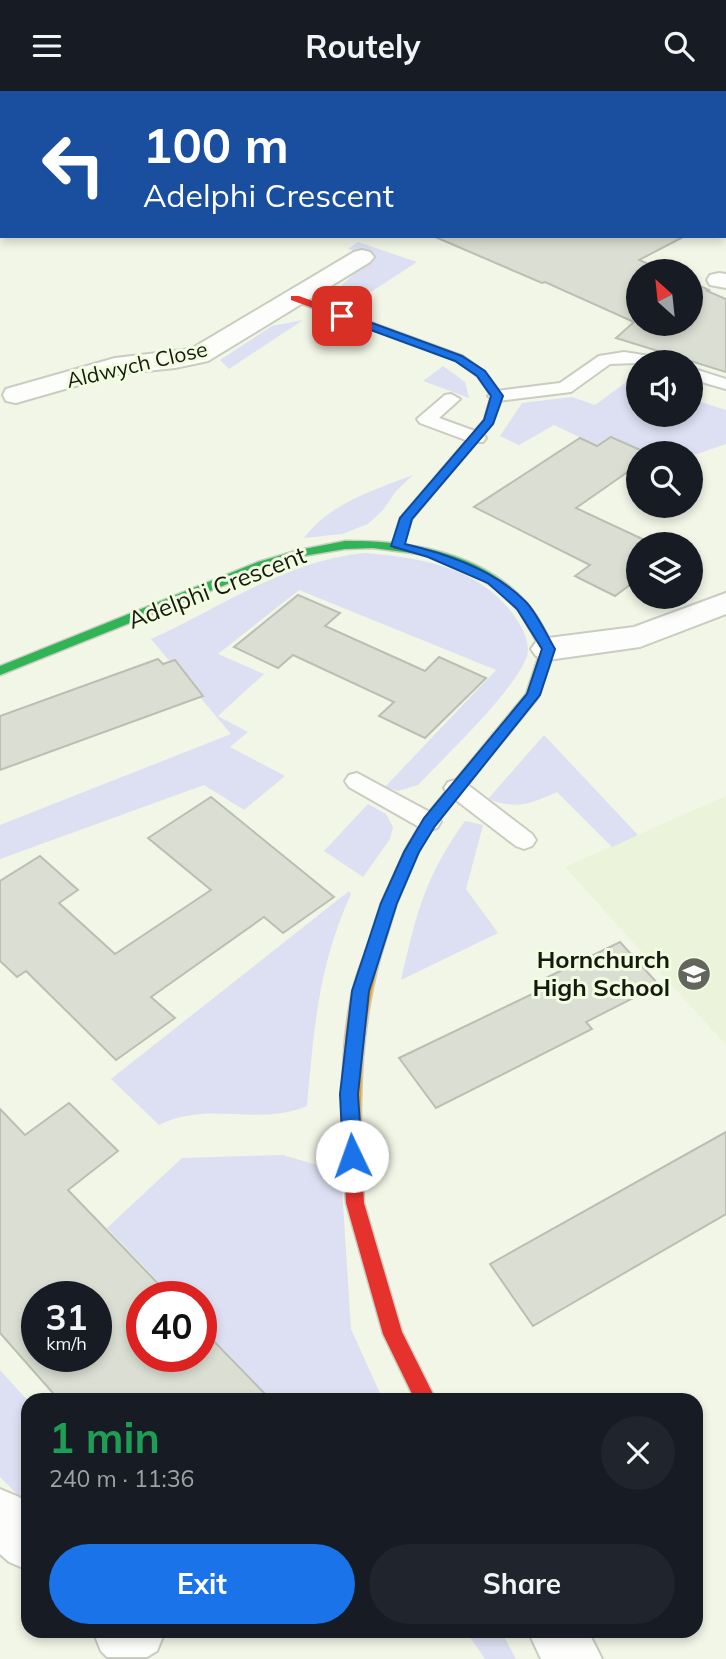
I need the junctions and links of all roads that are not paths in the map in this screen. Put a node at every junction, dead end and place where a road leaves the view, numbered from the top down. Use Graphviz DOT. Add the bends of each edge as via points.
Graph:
graph roads {
  1 [pos="362,257"];
  2 [pos="295,298"];
  3 [pos="626,357"];
  4 [pos="703,377"];
  5 [pos="726,384"];
  6 [pos="16,394"];
  7 [pos="497,396"];
  8 [pos="451,399"];
  9 [pos="477,437"];
  10 [pos="398,546"];
  11 [pos="726,603"];
  12 [pos="548,649"];
  13 [pos="0,671"];
  14 [pos="357,781"];
  15 [pos="456,787"];
  16 [pos="429,822"];
  17 [pos="524,840"];
  18 [pos="422,1393"];
  19 [pos="0,1516"];
  20 [pos="21,1536"];
  21 [pos="560,1638"];
  22 [pos="573,1659"];
  1 -- 2 [label="street, Aldwych Close"];
  2 -- 6 [label="street, Aldwych Close" via="199,355 41,376"];
  2 -- 7 [label="street" via="458,358 481,373"];
  3 -- 7 [label="lane" via="605,360 565,388"];
  4 -- 5 [label="lane"];
  7 -- 9 [label="street" via="489,421"];
  8 -- 9 [label="lane" via="426,419"];
  9 -- 10 [label="street" via="406,518"];
  10 -- 12 [label="street, Adelphi Crescent" via="433,554 492,580 522,606"];
  10 -- 13 [label="street, Adelphi Crescent" via="338,546 293,556"];
  11 -- 12 [label="street" via="640,637"];
  12 -- 15 [label="street" via="533,695"];
  14 -- 16 [label="lane"];
  15 -- 16 [label="street"];
  15 -- 17 [label="lane"];
  16 -- 18 [label="street" via="389,903 361,991 349,1094 355,1203 393,1335"];
  19 -- 20 [label="street"];
  21 -- 22 [label="street"];
}
